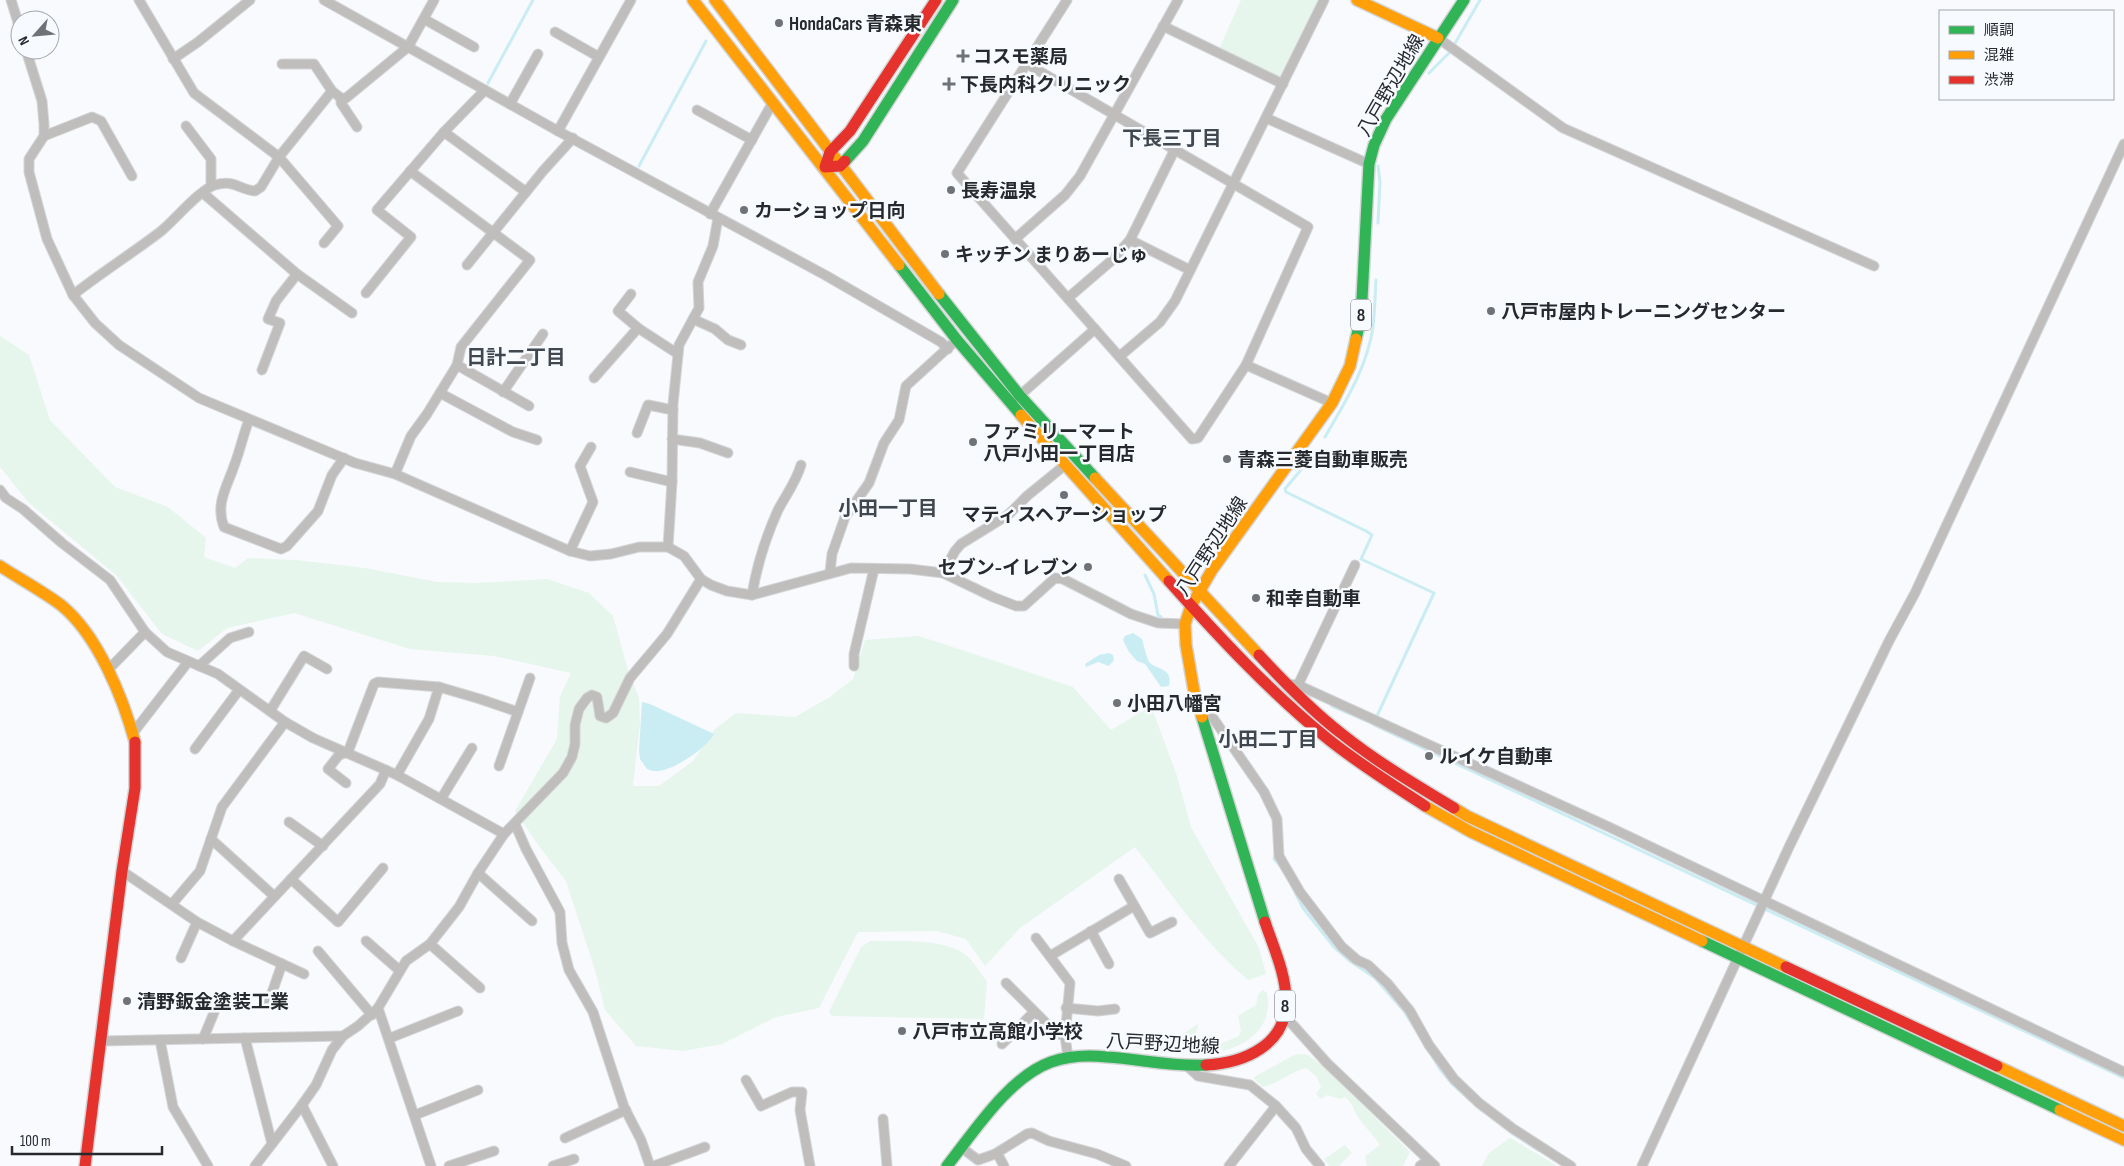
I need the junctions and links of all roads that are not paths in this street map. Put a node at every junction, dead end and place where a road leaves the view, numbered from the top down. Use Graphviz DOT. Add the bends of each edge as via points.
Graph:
graph roads {
  1 [pos="138,0"];
  2 [pos="250,0"];
  3 [pos="324,0"];
  4 [pos="434,0"];
  5 [pos="631,0"];
  6 [pos="693,0"];
  7 [pos="715,0"];
  8 [pos="936,0"];
  9 [pos="953,0"];
  10 [pos="1067,0"];
  11 [pos="1178,0"];
  12 [pos="1324,0"];
  13 [pos="1357,0"];
  14 [pos="1464,0"];
  15 [pos="424,19"];
  16 [pos="1163,26"];
  17 [pos="555,32"];
  18 [pos="1438,38"];
  19 [pos="408,47"];
  20 [pos="474,47"];
  21 [pos="538,54"];
  22 [pos="599,57"];
  23 [pos="173,59"];
  24 [pos="29,60"];
  25 [pos="282,64"];
  26 [pos="1027,64"];
  27 [pos="1283,84"];
  28 [pos="485,90"];
  29 [pos="332,91"];
  30 [pos="341,98"];
  31 [pos="773,102"];
  32 [pos="510,104"];
  33 [pos="696,110"];
  34 [pos="1114,113"];
  35 [pos="1266,118"];
  36 [pos="186,126"];
  37 [pos="357,127"];
  38 [pos="558,131"];
  39 [pos="444,132"];
  40 [pos="44,136"];
  41 [pos="573,138"];
  42 [pos="752,140"];
  43 [pos="2124,144"];
  44 [pos="1175,149"];
  45 [pos="830,152"];
  46 [pos="279,157"];
  47 [pos="1369,164"];
  48 [pos="840,166"];
  49 [pos="825,167"];
  50 [pos="410,171"];
  51 [pos="132,176"];
  52 [pos="1234,182"];
  53 [pos="210,186"];
  54 [pos="526,192"];
  55 [pos="203,193"];
  56 [pos="710,214"];
  57 [pos="718,218"];
  58 [pos="493,234"];
  59 [pos="1016,240"];
  60 [pos="1130,240"];
  61 [pos="324,243"];
  62 [pos="467,265"];
  63 [pos="1874,266"];
  64 [pos="1190,270"];
  65 [pos="297,274"];
  66 [pos="366,293"];
  67 [pos="631,294"];
  68 [pos="73,295"];
  69 [pos="1068,298"];
  70 [pos="352,313"];
  71 [pos="693,319"];
  72 [pos="638,328"];
  73 [pos="1095,328"];
  74 [pos="543,334"];
  75 [pos="957,340"];
  76 [pos="741,345"];
  77 [pos="948,348"];
  78 [pos="678,354"];
  79 [pos="1120,356"];
  80 [pos="457,365"];
  81 [pos="1246,365"];
  82 [pos="262,370"];
  83 [pos="594,378"];
  84 [pos="503,392"];
  85 [pos="440,393"];
  86 [pos="1020,396"];
  87 [pos="1332,403"];
  88 [pos="1010,404"];
  89 [pos="529,406"];
  90 [pos="673,410"];
  91 [pos="249,420"];
  92 [pos="637,433"];
  93 [pos="672,439"];
  94 [pos="537,440"];
  95 [pos="590,447"];
  96 [pos="728,453"];
  97 [pos="344,458"];
  98 [pos="801,465"];
  99 [pos="1065,465"];
  100 [pos="630,472"];
  101 [pos="395,474"];
  102 [pos="672,482"];
  103 [pos="0,490"];
  104 [pos="668,547"];
  105 [pos="570,551"];
  106 [pos="1354,565"];
  107 [pos="0,566"];
  108 [pos="874,568"];
  109 [pos="830,572"];
  110 [pos="943,573"];
  111 [pos="701,579"];
  112 [pos="1199,593"];
  113 [pos="752,595"];
  114 [pos="1191,606"];
  115 [pos="1185,624"];
  116 [pos="145,632"];
  117 [pos="249,632"];
  118 [pos="188,662"];
  119 [pos="199,666"];
  120 [pos="854,666"];
  121 [pos="327,669"];
  122 [pos="108,670"];
  123 [pos="530,678"];
  124 [pos="1292,684"];
  125 [pos="439,687"];
  126 [pos="239,690"];
  127 [pos="1194,691"];
  128 [pos="270,712"];
  129 [pos="518,712"];
  130 [pos="285,722"];
  131 [pos="133,733"];
  132 [pos="472,748"];
  133 [pos="195,749"];
  134 [pos="348,752"];
  135 [pos="498,766"];
  136 [pos="386,770"];
  137 [pos="397,775"];
  138 [pos="346,783"];
  139 [pos="441,800"];
  140 [pos="289,822"];
  141 [pos="515,824"];
  142 [pos="504,834"];
  143 [pos="211,839"];
  144 [pos="323,846"];
  145 [pos="383,868"];
  146 [pos="122,870"];
  147 [pos="478,873"];
  148 [pos="291,879"];
  149 [pos="1119,879"];
  150 [pos="274,896"];
  151 [pos="1765,901"];
  152 [pos="172,904"];
  153 [pos="1134,906"];
  154 [pos="197,922"];
  155 [pos="532,922"];
  156 [pos="1172,922"];
  157 [pos="1091,931"];
  158 [pos="1036,938"];
  159 [pos="233,941"];
  160 [pos="366,941"];
  161 [pos="430,944"];
  162 [pos="318,951"];
  163 [pos="1741,952"];
  164 [pos="1050,956"];
  165 [pos="180,958"];
  166 [pos="282,964"];
  167 [pos="1109,964"];
  168 [pos="400,970"];
  169 [pos="304,974"];
  170 [pos="1006,983"];
  171 [pos="480,988"];
  172 [pos="218,1004"];
  173 [pos="268,1004"];
  174 [pos="1066,1008"];
  175 [pos="1115,1009"];
  176 [pos="375,1011"];
  177 [pos="458,1011"];
  178 [pos="1034,1012"];
  179 [pos="1283,1017"];
  180 [pos="342,1036"];
  181 [pos="1065,1036"];
  182 [pos="245,1038"];
  183 [pos="390,1038"];
  184 [pos="203,1039"];
  185 [pos="160,1040"];
  186 [pos="101,1041"];
  187 [pos="1002,1044"];
  188 [pos="1068,1057"];
  189 [pos="1185,1064"];
  190 [pos="2124,1072"];
  191 [pos="746,1080"];
  192 [pos="478,1090"];
  193 [pos="302,1105"];
  194 [pos="1276,1106"];
  195 [pos="626,1110"];
  196 [pos="415,1115"];
  197 [pos="884,1119"];
  198 [pos="2124,1126"];
  199 [pos="565,1138"];
  200 [pos="2124,1140"];
  201 [pos="272,1144"];
  202 [pos="705,1147"];
  203 [pos="962,1148"];
  204 [pos="494,1151"];
  205 [pos="997,1152"];
  206 [pos="574,1160"];
  207 [pos="1428,1160"];
  208 [pos="84,1166"];
  209 [pos="208,1166"];
  210 [pos="255,1166"];
  211 [pos="333,1166"];
  212 [pos="431,1166"];
  213 [pos="449,1166"];
  214 [pos="553,1166"];
  215 [pos="652,1166"];
  216 [pos="810,1166"];
  217 [pos="887,1166"];
  218 [pos="947,1166"];
  219 [pos="1004,1166"];
  220 [pos="1126,1166"];
  221 [pos="1229,1166"];
  222 [pos="1320,1166"];
  223 [pos="1420,1166"];
  224 [pos="1435,1166"];
  225 [pos="1571,1166"];
  226 [pos="1642,1166"];
  1 -- 23 [label="street"];
  2 -- 23 [label="street"];
  3 -- 19 [label="street"];
  4 -- 15 [label="street"];
  5 -- 22 [label="street"];
  6 -- 31 [label="street"];
  7 -- 45 [label="street"];
  8 -- 45 [label="street" via="850,131"];
  9 -- 48 [label="street" via="863,140"];
  10 -- 26 [label="street"];
  11 -- 16 [label="street"];
  12 -- 27 [label="street"];
  13 -- 18 [label="street"];
  14 -- 18 [label="street, 八戸野辺地線 / 8"];
  15 -- 19 [label="street"];
  15 -- 20 [label="street"];
  16 -- 27 [label="street"];
  16 -- 34 [label="street"];
  17 -- 22 [label="street"];
  18 -- 47 [label="street, 八戸野辺地線 / 8" via="1386,119"];
  18 -- 63 [label="street" via="1563,128"];
  19 -- 28 [label="street"];
  19 -- 30 [label="street" via="352,94"];
  21 -- 32 [label="street"];
  22 -- 38 [label="street"];
  23 -- 46 [label="street" via="194,93"];
  24 -- 40 [label="street" via="42,101"];
  25 -- 29 [label="street" via="314,64"];
  26 -- 34 [label="street"];
  26 -- 59 [label="street" via="957,173"];
  27 -- 35 [label="street"];
  28 -- 32 [label="street"];
  28 -- 39 [label="street"];
  29 -- 30 [label="street"];
  29 -- 46 [label="street"];
  30 -- 37 [label="street"];
  31 -- 42 [label="street"];
  31 -- 49 [label="street"];
  32 -- 38 [label="street"];
  33 -- 42 [label="street"];
  34 -- 44 [label="street"];
  34 -- 59 [label="street" via="1080,176 1065,195"];
  35 -- 47 [label="street"];
  35 -- 52 [label="street"];
  36 -- 53 [label="street" via="211,159"];
  38 -- 41 [label="street"];
  39 -- 50 [label="street"];
  39 -- 54 [label="street"];
  40 -- 51 [label="street" via="92,117 97,118 102,121"];
  40 -- 68 [label="street" via="29,159 29,172 48,239"];
  41 -- 54 [label="street"];
  41 -- 56 [label="street"];
  42 -- 56 [label="street"];
  43 -- 151 [label="street" via="1915,593 1788,847"];
  44 -- 52 [label="street"];
  44 -- 60 [label="street"];
  45 -- 48 [label="street"];
  45 -- 49 [label="street"];
  46 -- 53 [label="street" via="261,187 255,191 233,183"];
  46 -- 61 [label="street" via="338,226"];
  47 -- 87 [label="street, 八戸野辺地線 / 8" via="1361,318 1350,366"];
  48 -- 49 [label="street"];
  48 -- 86 [label="street"];
  49 -- 75 [label="street"];
  50 -- 58 [label="street"];
  50 -- 66 [label="street" via="377,210 411,237"];
  52 -- 64 [label="street"];
  52 -- 81 [label="street" via="1308,226"];
  53 -- 55 [label="street"];
  54 -- 58 [label="street"];
  55 -- 65 [label="street"];
  55 -- 68 [label="street" via="161,231"];
  56 -- 57 [label="street"];
  57 -- 71 [label="street" via="712,246 698,282 699,308"];
  57 -- 77 [label="street" via="824,274"];
  58 -- 62 [label="street"];
  58 -- 80 [label="street" via="530,260 461,347"];
  59 -- 69 [label="street"];
  60 -- 64 [label="street"];
  60 -- 69 [label="street"];
  64 -- 79 [label="street" via="1160,322"];
  65 -- 70 [label="street"];
  65 -- 82 [label="street" via="276,301 268,319 280,323"];
  67 -- 72 [label="street" via="618,311"];
  68 -- 91 [label="street" via="95,323 141,361 199,398"];
  69 -- 73 [label="street"];
  71 -- 76 [label="street"];
  71 -- 78 [label="street" via="679,345"];
  72 -- 78 [label="street"];
  72 -- 83 [label="street"];
  73 -- 79 [label="street"];
  73 -- 86 [label="street"];
  74 -- 84 [label="street"];
  75 -- 77 [label="street"];
  75 -- 88 [label="street"];
  77 -- 109 [label="street" via="906,386 899,420 884,443 869,483 845,517 832,554"];
  78 -- 90 [label="street"];
  79 -- 81 [label="street" via="1192,439 1198,438"];
  80 -- 84 [label="street"];
  80 -- 85 [label="street"];
  81 -- 87 [label="street"];
  84 -- 89 [label="street"];
  85 -- 94 [label="street" via="514,432"];
  85 -- 101 [label="street" via="411,436"];
  86 -- 88 [label="street"];
  86 -- 112 [label="street"];
  87 -- 112 [label="street, 八戸野辺地線 / 8" via="1212,570"];
  88 -- 99 [label="street"];
  90 -- 92 [label="street" via="648,405"];
  90 -- 93 [label="street"];
  91 -- 97 [label="street"];
  91 -- 97 [label="street" via="222,495 220,514 224,527 245,536 281,549 287,546 318,511 332,475"];
  93 -- 96 [label="street" via="700,443"];
  93 -- 102 [label="street"];
  95 -- 105 [label="street" via="580,466 593,502"];
  97 -- 101 [label="street"];
  98 -- 113 [label="street" via="760,555"];
  99 -- 110 [label="street" via="1008,515 961,544"];
  99 -- 114 [label="street"];
  100 -- 102 [label="street"];
  101 -- 105 [label="street"];
  102 -- 104 [label="street"];
  103 -- 116 [label="street" via="110,580"];
  104 -- 105 [label="street" via="639,547 590,556"];
  104 -- 111 [label="street" via="684,556"];
  106 -- 124 [label="street"];
  107 -- 122 [label="street" via="72,615"];
  108 -- 109 [label="street"];
  108 -- 110 [label="street"];
  108 -- 120 [label="street"];
  109 -- 113 [label="street"];
  110 -- 115 [label="street" via="1016,606 1024,606 1055,578 1063,579 1131,614 1158,623"];
  111 -- 113 [label="street" via="711,586"];
  111 -- 141 [label="street" via="667,634 630,678 613,713 606,718 600,716 596,697 587,698 579,709 572,757 563,773"];
  112 -- 114 [label="street, 八戸野辺地線 / 8"];
  112 -- 124 [label="street"];
  114 -- 115 [label="street, 八戸野辺地線 / 8"];
  114 -- 163 [label="street" via="1284,701 1328,739 1428,808 1471,832"];
  115 -- 127 [label="street, 八戸野辺地線 / 8"];
  116 -- 118 [label="street" via="167,652"];
  116 -- 122 [label="street"];
  117 -- 119 [label="street" via="230,638"];
  118 -- 119 [label="street"];
  118 -- 131 [label="street"];
  119 -- 126 [label="street" via="218,674"];
  121 -- 128 [label="street" via="304,656"];
  122 -- 131 [label="street"];
  123 -- 129 [label="street"];
  124 -- 151 [label="street" via="1610,827"];
  124 -- 163 [label="street" via="1342,734 1467,816"];
  125 -- 129 [label="street"];
  125 -- 134 [label="street" via="374,684"];
  125 -- 137 [label="street" via="428,719"];
  126 -- 128 [label="street"];
  126 -- 133 [label="street"];
  127 -- 179 [label="street, 八戸野辺地線 / 8" via="1280,969 1286,999"];
  127 -- 225 [label="street" via="1264,792 1277,819 1279,856 1300,892 1336,939 1388,984 1410,1011 1429,1045 1454,1079 1512,1128"];
  128 -- 130 [label="street"];
  129 -- 135 [label="street"];
  130 -- 134 [label="street"];
  130 -- 143 [label="street" via="222,808"];
  131 -- 146 [label="street" via="135,788"];
  132 -- 139 [label="street"];
  134 -- 136 [label="street"];
  134 -- 138 [label="street" via="339,755 328,769"];
  136 -- 137 [label="street"];
  136 -- 144 [label="street" via="380,784"];
  137 -- 139 [label="street"];
  139 -- 142 [label="street"];
  140 -- 144 [label="street"];
  141 -- 142 [label="street"];
  141 -- 195 [label="street" via="560,912 562,943 570,970 593,1012"];
  142 -- 147 [label="street"];
  143 -- 150 [label="street"];
  143 -- 152 [label="street" via="200,871"];
  144 -- 148 [label="street"];
  145 -- 148 [label="street" via="338,922"];
  146 -- 152 [label="street"];
  146 -- 186 [label="street"];
  147 -- 155 [label="street"];
  147 -- 161 [label="street" via="459,907"];
  148 -- 150 [label="street"];
  149 -- 153 [label="street"];
  150 -- 159 [label="street"];
  151 -- 163 [label="street"];
  151 -- 190 [label="street"];
  152 -- 154 [label="street"];
  153 -- 156 [label="street" via="1150,934"];
  153 -- 157 [label="street"];
  154 -- 159 [label="street"];
  154 -- 165 [label="street"];
  157 -- 164 [label="street"];
  157 -- 167 [label="street"];
  158 -- 164 [label="street"];
  159 -- 166 [label="street"];
  160 -- 168 [label="street"];
  161 -- 168 [label="street" via="406,961"];
  161 -- 171 [label="street"];
  162 -- 176 [label="street"];
  163 -- 198 [label="street"];
  163 -- 200 [label="street"];
  163 -- 226 [label="street"];
  164 -- 174 [label="street" via="1070,983"];
  166 -- 169 [label="street"];
  166 -- 173 [label="street"];
  168 -- 176 [label="street"];
  170 -- 178 [label="street"];
  172 -- 184 [label="street"];
  174 -- 175 [label="street"];
  174 -- 181 [label="street"];
  176 -- 180 [label="street"];
  176 -- 183 [label="street"];
  177 -- 183 [label="street"];
  178 -- 181 [label="street" via="1056,1034"];
  178 -- 187 [label="street"];
  179 -- 189 [label="street, 八戸野辺地線 / 8" via="1276,1034 1261,1050 1242,1061 1220,1065"];
  179 -- 207 [label="street"];
  180 -- 182 [label="street"];
  180 -- 193 [label="street"];
  181 -- 188 [label="street"];
  182 -- 184 [label="street"];
  182 -- 201 [label="street"];
  183 -- 196 [label="street"];
  184 -- 185 [label="street"];
  185 -- 186 [label="street"];
  185 -- 209 [label="street" via="173,1107"];
  186 -- 208 [label="street"];
  188 -- 189 [label="street, 八戸野辺地線 / 8"];
  188 -- 203 [label="street, 八戸野辺地線 / 8" via="1048,1063 1021,1080"];
  189 -- 194 [label="street" via="1198,1076 1250,1085"];
  191 -- 216 [label="street" via="761,1106 792,1092 802,1092 800,1110"];
  192 -- 196 [label="street"];
  193 -- 201 [label="street"];
  193 -- 211 [label="street"];
  194 -- 221 [label="street"];
  194 -- 222 [label="street" via="1296,1128"];
  195 -- 199 [label="street"];
  195 -- 215 [label="street"];
  196 -- 212 [label="street"];
  197 -- 217 [label="street"];
  201 -- 210 [label="street"];
  202 -- 215 [label="street"];
  203 -- 205 [label="street" via="978,1160"];
  203 -- 218 [label="street, 八戸野辺地線 / 8"];
  204 -- 213 [label="street"];
  205 -- 219 [label="street"];
  205 -- 220 [label="street" via="1032,1133"];
  206 -- 214 [label="street"];
  207 -- 223 [label="street"];
  207 -- 224 [label="street"];
}
